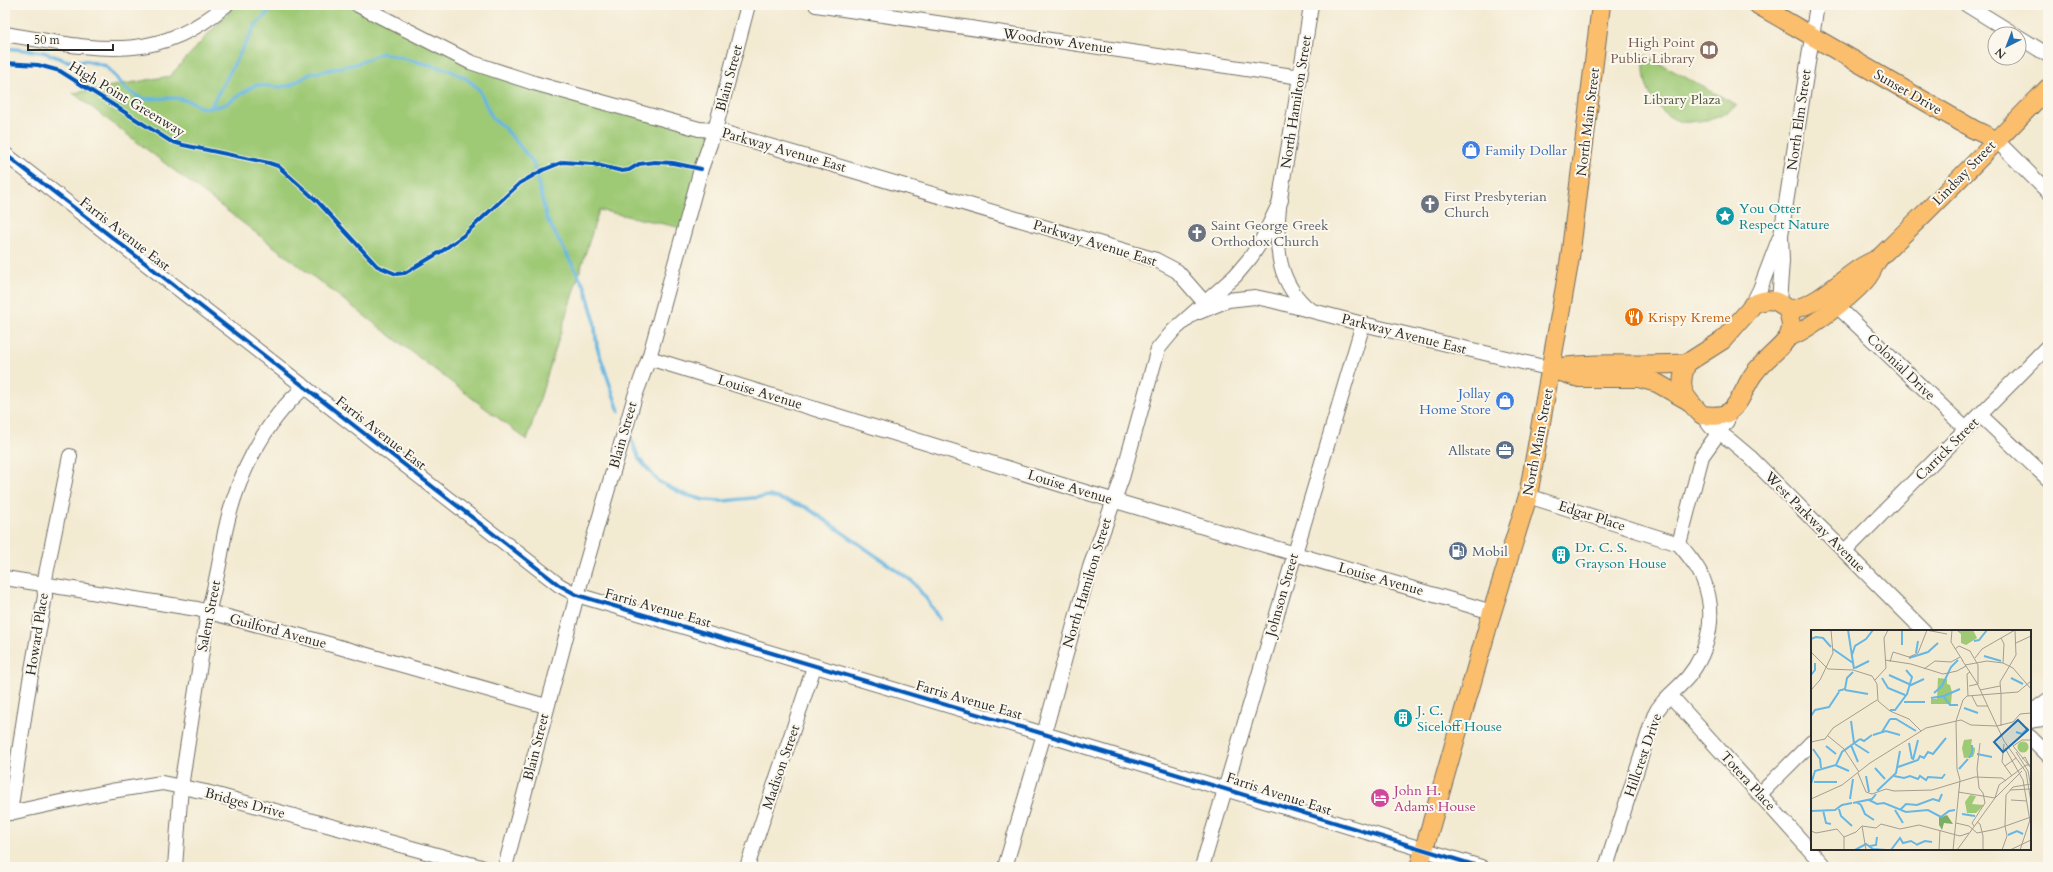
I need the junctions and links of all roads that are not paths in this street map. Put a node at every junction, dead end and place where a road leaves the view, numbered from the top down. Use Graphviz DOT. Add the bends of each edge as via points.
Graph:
graph roads {
  1 [pos="226,5"];
  2 [pos="358,5"];
  3 [pos="748,5"];
  4 [pos="816,5"];
  5 [pos="1311,5"];
  6 [pos="1601,5"];
  7 [pos="1758,5"];
  8 [pos="1817,5"];
  9 [pos="1968,5"];
  10 [pos="2001,26"];
  11 [pos="5,34"];
  12 [pos="1811,36"];
  13 [pos="2027,42"];
  14 [pos="2048,55"];
  15 [pos="1300,77"];
  16 [pos="2048,88"];
  17 [pos="715,130"];
  18 [pos="1996,140"];
  19 [pos="5,154"];
  20 [pos="2048,192"];
  21 [pos="1280,200"];
  22 [pos="1781,235"];
  23 [pos="1879,258"];
  24 [pos="1204,302"];
  25 [pos="1783,305"];
  26 [pos="1836,306"];
  27 [pos="1751,307"];
  28 [pos="1311,311"];
  29 [pos="1188,317"];
  30 [pos="1363,324"];
  31 [pos="1789,337"];
  32 [pos="2048,346"];
  33 [pos="649,358"];
  34 [pos="1687,363"];
  35 [pos="1552,369"];
  36 [pos="305,387"];
  37 [pos="1687,400"];
  38 [pos="1728,413"];
  39 [pos="1702,415"];
  40 [pos="1980,415"];
  41 [pos="1966,429"];
  42 [pos="1719,434"];
  43 [pos="70,456"];
  44 [pos="2048,478"];
  45 [pos="1528,496"];
  46 [pos="1112,500"];
  47 [pos="1679,544"];
  48 [pos="1845,551"];
  49 [pos="1294,554"];
  50 [pos="5,578"];
  51 [pos="44,584"];
  52 [pos="577,595"];
  53 [pos="208,612"];
  54 [pos="1492,612"];
  55 [pos="1922,630"];
  56 [pos="814,667"];
  57 [pos="1670,695"];
  58 [pos="2048,700"];
  59 [pos="546,706"];
  60 [pos="2031,712"];
  61 [pos="2048,718"];
  62 [pos="2031,721"];
  63 [pos="1044,734"];
  64 [pos="2031,738"];
  65 [pos="1811,743"];
  66 [pos="2048,755"];
  67 [pos="181,786"];
  68 [pos="1225,789"];
  69 [pos="1760,794"];
  70 [pos="7,813"];
  71 [pos="1425,849"];
  72 [pos="175,867"];
  73 [pos="481,867"];
  74 [pos="505,867"];
  75 [pos="747,867"];
  76 [pos="1005,867"];
  77 [pos="1202,867"];
  78 [pos="1419,867"];
  79 [pos="1481,867"];
  80 [pos="1606,867"];
  81 [pos="1826,867"];
  1 -- 11 [label="street" via="190,32 160,44 133,48 105,49"];
  2 -- 17 [label="street, Parkway Avenue East" via="470,62 699,129"];
  3 -- 17 [label="street, Blain Street"];
  4 -- 15 [label="street, Woodrow Avenue"];
  5 -- 15 [label="street, North Hamilton Street"];
  6 -- 35 [label="main road, North Main Street" via="1575,223"];
  7 -- 12 [label="main road, Sunset Drive"];
  8 -- 12 [label="street, North Elm Street"];
  9 -- 10 [label="street"];
  12 -- 18 [label="main road, Sunset Drive"];
  12 -- 22 [label="street, North Elm Street"];
  13 -- 14 [label="street"];
  15 -- 21 [label="street, North Hamilton Street"];
  16 -- 18 [label="main road, Lindsay Street"];
  17 -- 24 [label="street, Parkway Avenue East" via="1156,260 1177,270"];
  17 -- 33 [label="street, Blain Street" via="701,169"];
  18 -- 20 [label="street, Sunset Drive"];
  18 -- 23 [label="main road, Lindsay Street"];
  19 -- 36 [label="street, Farris Avenue East"];
  21 -- 24 [label="street, North Hamilton Street" via="1262,240 1251,257 1235,276"];
  21 -- 28 [label="street, North Hamilton Street" via="1278,239 1281,264 1292,293"];
  22 -- 25 [label="street"];
  22 -- 27 [label="street"];
  23 -- 25 [label="main road, Lindsay Street" via="1860,267 1808,305 1796,309"];
  23 -- 26 [label="main road, Lindsay Street" via="1868,277"];
  24 -- 29 [label="street, North Hamilton Street"];
  25 -- 27 [label="main road, Lindsay Street" via="1775,300 1763,300"];
  25 -- 31 [label="main road" via="1792,328"];
  26 -- 31 [label="main road, Lindsay Street" via="1800,333"];
  26 -- 41 [label="street, Colonial Drive"];
  27 -- 34 [label="main road" via="1723,340"];
  28 -- 29 [label="street, Parkway Avenue East" via="1255,297 1228,300"];
  28 -- 30 [label="street, Parkway Avenue East"];
  29 -- 46 [label="street, North Hamilton Street" via="1164,339 1158,349 1122,478"];
  30 -- 35 [label="street, Parkway Avenue East"];
  30 -- 49 [label="street, Johnson Street"];
  31 -- 38 [label="main road" via="1755,372 1744,393"];
  32 -- 40 [label="street, Carrick Street"];
  33 -- 46 [label="street, Louise Avenue"];
  33 -- 52 [label="street, Blain Street" via="635,396"];
  34 -- 35 [label="main road" via="1660,366 1580,364"];
  34 -- 37 [label="main road" via="1681,381"];
  35 -- 37 [label="main road" via="1580,378 1639,378 1657,383"];
  35 -- 45 [label="main road, North Main Street"];
  36 -- 52 [label="street, Farris Avenue East" via="559,585"];
  36 -- 53 [label="street, Salem Street" via="295,395 268,428 241,481 226,530"];
  37 -- 39 [label="main road"];
  38 -- 39 [label="main road"];
  38 -- 42 [label="street" via="1727,421"];
  39 -- 42 [label="street, West Parkway Avenue"];
  40 -- 41 [label="street, Carrick Street"];
  40 -- 44 [label="street"];
  41 -- 48 [label="street, Carrick Street"];
  42 -- 47 [label="street" via="1702,456"];
  42 -- 48 [label="street, West Parkway Avenue" via="1750,458"];
  43 -- 51 [label="street, Howard Place"];
  45 -- 47 [label="street, Edgar Place"];
  45 -- 54 [label="main road, North Main Street"];
  46 -- 49 [label="street, Louise Avenue"];
  46 -- 63 [label="street, North Hamilton Street" via="1090,567"];
  47 -- 57 [label="street, Hillcrest Drive" via="1696,565 1703,580 1710,601 1711,621 1707,643 1699,661 1688,677"];
  48 -- 55 [label="street, West Parkway Avenue"];
  49 -- 54 [label="street, Louise Avenue"];
  49 -- 68 [label="street, Johnson Street"];
  50 -- 51 [label="street, Guilford Avenue"];
  51 -- 53 [label="street, Guilford Avenue"];
  51 -- 70 [label="street, Howard Place" via="45,596"];
  52 -- 56 [label="street, Farris Avenue East"];
  52 -- 59 [label="street, Blain Street"];
  53 -- 59 [label="street, Guilford Avenue"];
  53 -- 67 [label="street, Salem Street"];
  54 -- 71 [label="main road, North Main Street"];
  56 -- 63 [label="street, Farris Avenue East"];
  56 -- 75 [label="street, Madison Street"];
  57 -- 69 [label="street, Totera Place"];
  57 -- 80 [label="street, Hillcrest Drive" via="1654,716"];
  58 -- 60 [label="street"];
  59 -- 74 [label="street, Blain Street"];
  61 -- 62 [label="street"];
  63 -- 68 [label="street, Farris Avenue East"];
  63 -- 76 [label="street, North Hamilton Street"];
  64 -- 66 [label="street"];
  65 -- 69 [label="street"];
  67 -- 70 [label="street, Bridges Drive" via="162,783"];
  67 -- 72 [label="street, Salem Street"];
  67 -- 73 [label="street, Bridges Drive"];
  68 -- 71 [label="street, Farris Avenue East" via="1341,826"];
  68 -- 77 [label="street, Johnson Street"];
  69 -- 81 [label="street, Totera Place"];
  71 -- 78 [label="main road, North Main Street"];
  71 -- 79 [label="street, Farris Avenue East"];
}
